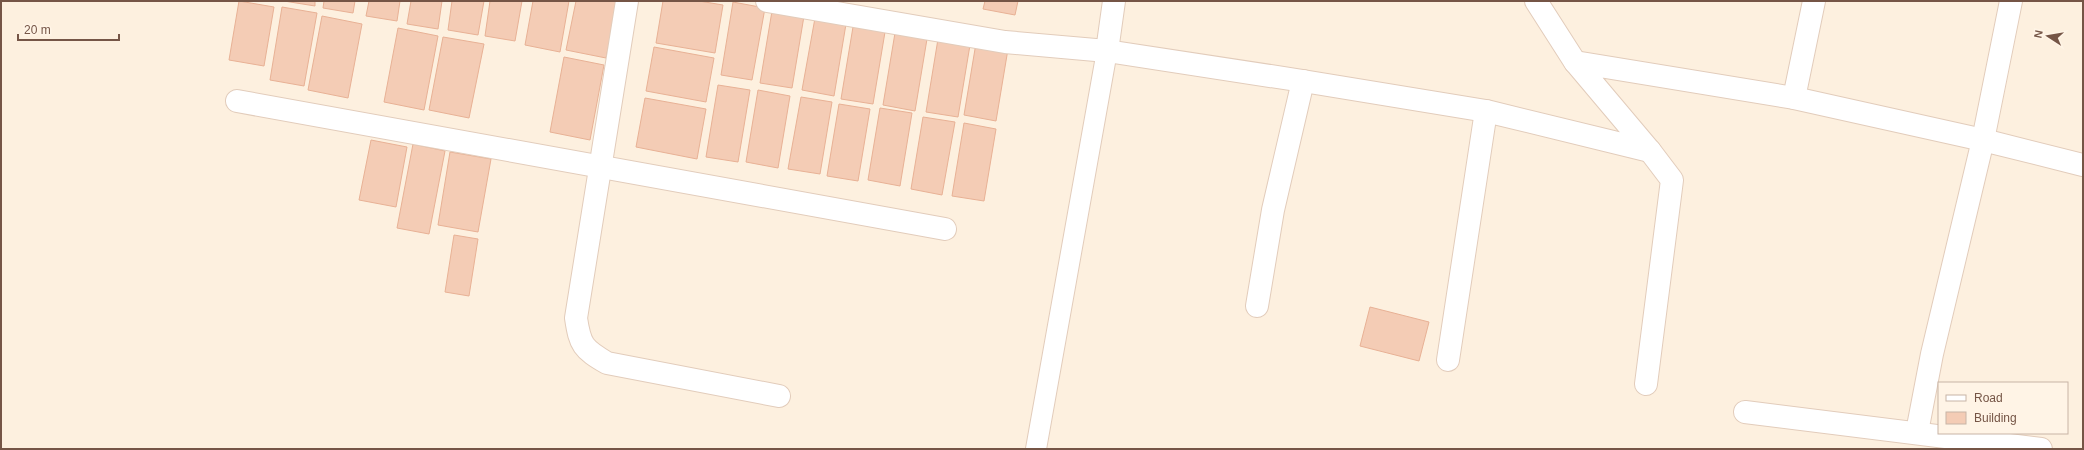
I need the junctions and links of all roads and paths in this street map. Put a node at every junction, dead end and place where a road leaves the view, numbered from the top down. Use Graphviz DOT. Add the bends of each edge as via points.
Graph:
graph roads {
  1 [pos="627,1"];
  2 [pos="767,1"];
  3 [pos="1114,1"];
  4 [pos="1536,1"];
  5 [pos="1814,1"];
  6 [pos="2011,1"];
  7 [pos="1107,51"];
  8 [pos="1575,62"];
  9 [pos="1303,81"];
  10 [pos="1794,98"];
  11 [pos="237,101"];
  12 [pos="1486,111"];
  13 [pos="1983,140"];
  14 [pos="1650,151"];
  15 [pos="2083,165"];
  16 [pos="601,166"];
  17 [pos="945,229"];
  18 [pos="1257,306"];
  19 [pos="1448,360"];
  20 [pos="1646,384"];
  21 [pos="779,396"];
  22 [pos="1745,412"];
  23 [pos="1917,432"];
  24 [pos="1036,449"];
  25 [pos="2041,449"];
  1 -- 16 [label="street"];
  2 -- 7 [label="street" via="1005,42"];
  3 -- 7 [label="street"];
  4 -- 8 [label="street"];
  5 -- 10 [label="street"];
  6 -- 13 [label="street"];
  7 -- 9 [label="street"];
  7 -- 24 [label="lane"];
  8 -- 10 [label="street"];
  8 -- 14 [label="street"];
  9 -- 12 [label="street"];
  9 -- 18 [label="street" via="1273,210"];
  10 -- 13 [label="street"];
  11 -- 16 [label="street"];
  12 -- 14 [label="street"];
  12 -- 19 [label="street"];
  13 -- 15 [label="street"];
  13 -- 23 [label="street" via="1932,354"];
  14 -- 20 [label="street" via="1672,180"];
  16 -- 17 [label="street"];
  16 -- 21 [label="street" via="576,318 579,338 589,353 607,363"];
  22 -- 23 [label="street"];
  23 -- 25 [label="street"];
}
